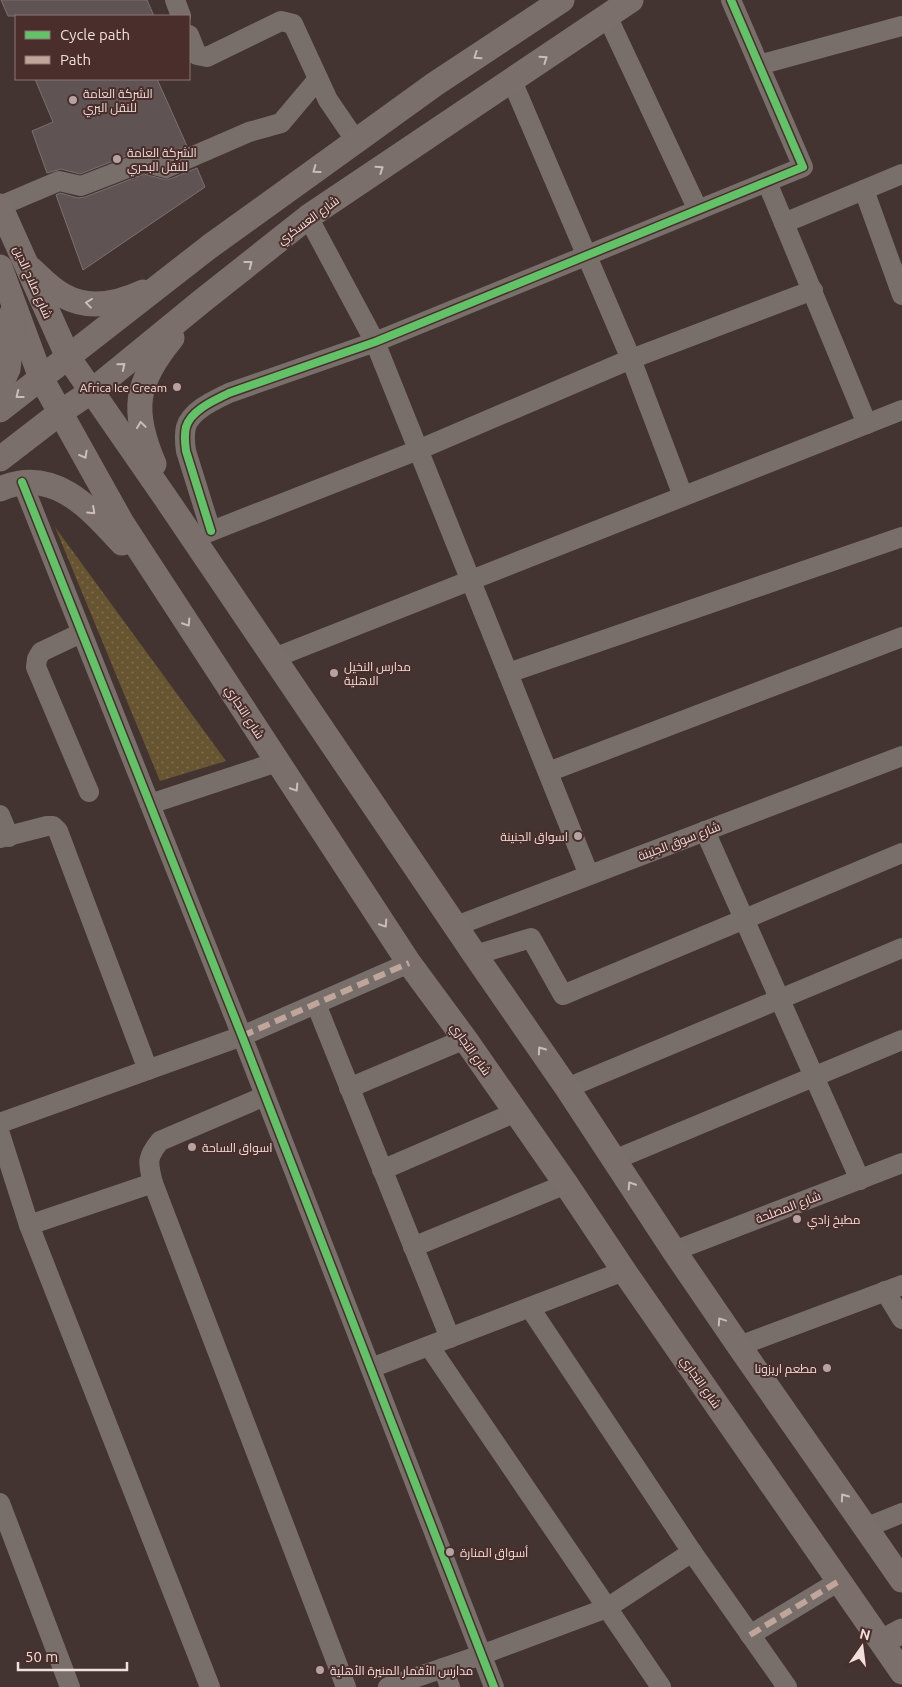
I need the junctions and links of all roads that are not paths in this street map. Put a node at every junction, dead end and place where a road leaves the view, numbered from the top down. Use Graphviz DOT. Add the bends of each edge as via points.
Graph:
graph roads {
  1 [pos="175,0"];
  2 [pos="562,0"];
  3 [pos="631,0"];
  4 [pos="731,0"];
  5 [pos="181,15"];
  6 [pos="607,16"];
  7 [pos="902,26"];
  8 [pos="190,39"];
  9 [pos="759,65"];
  10 [pos="318,79"];
  11 [pos="512,81"];
  12 [pos="356,141"];
  13 [pos="902,174"];
  14 [pos="767,182"];
  15 [pos="864,190"];
  16 [pos="0,206"];
  17 [pos="698,210"];
  18 [pos="308,217"];
  19 [pos="784,223"];
  20 [pos="209,247"];
  21 [pos="587,255"];
  22 [pos="26,265"];
  23 [pos="3,274"];
  24 [pos="813,290"];
  25 [pos="902,295"];
  26 [pos="202,301"];
  27 [pos="375,342"];
  28 [pos="68,357"];
  29 [pos="631,359"];
  30 [pos="41,378"];
  31 [pos="0,387"];
  32 [pos="92,391"];
  33 [pos="0,410"];
  34 [pos="902,410"];
  35 [pos="60,412"];
  36 [pos="867,424"];
  37 [pos="418,450"];
  38 [pos="0,459"];
  39 [pos="11,486"];
  40 [pos="683,496"];
  41 [pos="170,503"];
  42 [pos="202,535"];
  43 [pos="902,538"];
  44 [pos="471,581"];
  45 [pos="165,588"];
  46 [pos="81,633"];
  47 [pos="902,637"];
  48 [pos="274,658"];
  49 [pos="508,673"];
  50 [pos="902,756"];
  51 [pos="277,762"];
  52 [pos="548,772"];
  53 [pos="89,792"];
  54 [pos="150,804"];
  55 [pos="0,815"];
  56 [pos="705,831"];
  57 [pos="4,837"];
  58 [pos="902,853"];
  59 [pos="589,875"];
  60 [pos="744,919"];
  61 [pos="456,926"];
  62 [pos="902,948"];
  63 [pos="475,955"];
  64 [pos="409,963"];
  65 [pos="779,999"];
  66 [pos="316,1004"];
  67 [pos="242,1036"];
  68 [pos="465,1039"];
  69 [pos="902,1040"];
  70 [pos="148,1070"];
  71 [pos="813,1077"];
  72 [pos="349,1088"];
  73 [pos="567,1088"];
  74 [pos="265,1096"];
  75 [pos="516,1112"];
  76 [pos="0,1123"];
  77 [pos="0,1134"];
  78 [pos="614,1160"];
  79 [pos="902,1163"];
  80 [pos="382,1170"];
  81 [pos="860,1180"];
  82 [pos="153,1183"];
  83 [pos="566,1184"];
  84 [pos="29,1225"];
  85 [pos="413,1247"];
  86 [pos="674,1251"];
  87 [pos="624,1271"];
  88 [pos="893,1288"];
  89 [pos="530,1308"];
  90 [pos="902,1319"];
  91 [pos="450,1338"];
  92 [pos="429,1346"];
  93 [pos="738,1346"];
  94 [pos="370,1368"];
  95 [pos="0,1503"];
  96 [pos="902,1513"];
  97 [pos="865,1528"];
  98 [pos="692,1552"];
  99 [pos="902,1580"];
  100 [pos="839,1581"];
  101 [pos="607,1608"];
  102 [pos="750,1635"];
  103 [pos="892,1637"];
  104 [pos="481,1655"];
  105 [pos="443,1668"];
  106 [pos="902,1672"];
  107 [pos="70,1687"];
  108 [pos="210,1687"];
  109 [pos="346,1687"];
  110 [pos="388,1687"];
  111 [pos="450,1687"];
  112 [pos="494,1687"];
  113 [pos="661,1687"];
  114 [pos="787,1687"];
  1 -- 5 [label="street"];
  2 -- 12 [label="main road, one-way"];
  3 -- 6 [label="main road, شارع العسكري"];
  4 -- 9 [label="street"];
  11 -- 6 [label="main road, شارع العسكري, one-way"];
  6 -- 17 [label="street"];
  7 -- 9 [label="street"];
  8 -- 10 [label="street" via="196,55 207,57 281,21 293,24"];
  9 -- 14 [label="street" via="803,166"];
  10 -- 12 [label="street"];
  10 -- 16 [label="street" via="281,124 249,132 166,168 144,162 81,186 59,181"];
  18 -- 11 [label="main road, شارع العسكري, one-way"];
  11 -- 21 [label="street"];
  12 -- 20 [label="main road, one-way"];
  13 -- 15 [label="street"];
  14 -- 17 [label="street"];
  14 -- 19 [label="street"];
  15 -- 19 [label="street"];
  15 -- 25 [label="street"];
  16 -- 22 [label="main road, شارع صلاح الدين"];
  17 -- 21 [label="street"];
  26 -- 18 [label="main road, شارع العسكري, one-way"];
  18 -- 27 [label="street"];
  19 -- 24 [label="street"];
  20 -- 22 [label="main road, one-way" via="152,288 128,299 100,304 64,297"];
  20 -- 28 [label="main road"];
  21 -- 27 [label="street"];
  21 -- 29 [label="street"];
  22 -- 28 [label="main road, شارع صلاح الدين"];
  23 -- 30 [label="main road, شارع صلاح الدين"];
  23 -- 31 [label="main road" via="12,312 12,333 8,369"];
  24 -- 29 [label="street"];
  24 -- 36 [label="street"];
  32 -- 26 [label="main road, شارع العسكري, one-way"];
  41 -- 26 [label="main road, one-way" via="142,434 141,396 151,366"];
  27 -- 37 [label="street"];
  27 -- 42 [label="street" via="212,400 191,418 186,426 186,451"];
  28 -- 30 [label="main road"];
  28 -- 32 [label="main road, شارع صلاح الدين"];
  29 -- 37 [label="street"];
  29 -- 40 [label="street"];
  30 -- 33 [label="main road, one-way"];
  30 -- 35 [label="main road, شارع صلاح الدين"];
  32 -- 35 [label="main road, شارع العسكري"];
  32 -- 41 [label="main road"];
  34 -- 36 [label="street"];
  35 -- 38 [label="main road, شارع العسكري"];
  35 -- 45 [label="main road, شارع التجاري, one-way" via="122,522"];
  36 -- 40 [label="street"];
  37 -- 42 [label="street"];
  37 -- 44 [label="street"];
  39 -- 45 [label="main road, one-way" via="43,483 83,503"];
  39 -- 46 [label="street"];
  40 -- 44 [label="street"];
  41 -- 42 [label="main road"];
  42 -- 48 [label="main road"];
  43 -- 49 [label="street"];
  44 -- 48 [label="street"];
  44 -- 49 [label="street"];
  45 -- 51 [label="main road, شارع التجاري, one-way"];
  46 -- 53 [label="street" via="41,652 36,667"];
  46 -- 54 [label="street"];
  47 -- 52 [label="street"];
  48 -- 61 [label="main road"];
  49 -- 52 [label="street"];
  50 -- 56 [label="street, شارع سوق الجنينة"];
  51 -- 54 [label="street"];
  51 -- 64 [label="main road, شارع التجاري, one-way"];
  52 -- 59 [label="street"];
  54 -- 67 [label="street"];
  55 -- 57 [label="street"];
  56 -- 59 [label="street, شارع سوق الجنينة"];
  56 -- 60 [label="street"];
  57 -- 70 [label="street" via="47,826 58,831"];
  58 -- 60 [label="street"];
  59 -- 61 [label="street, شارع سوق الجنينة"];
  60 -- 63 [label="street" via="563,994 531,938"];
  60 -- 65 [label="street"];
  61 -- 63 [label="main road"];
  62 -- 65 [label="street"];
  73 -- 63 [label="main road, one-way"];
  64 -- 66 [label="street"];
  64 -- 68 [label="main road, شارع التجاري"];
  65 -- 71 [label="street"];
  65 -- 73 [label="street"];
  66 -- 67 [label="street"];
  66 -- 72 [label="street"];
  67 -- 70 [label="street"];
  67 -- 74 [label="street"];
  68 -- 72 [label="street"];
  68 -- 75 [label="main road, شارع التجاري"];
  69 -- 71 [label="street"];
  70 -- 76 [label="street"];
  71 -- 78 [label="street"];
  71 -- 81 [label="street"];
  72 -- 80 [label="street"];
  73 -- 78 [label="main road"];
  74 -- 82 [label="street" via="160,1141 148,1163"];
  74 -- 94 [label="street"];
  75 -- 80 [label="street"];
  75 -- 83 [label="main road, شارع التجاري"];
  77 -- 84 [label="street"];
  86 -- 78 [label="main road, one-way"];
  79 -- 81 [label="street, شارع المصلحة"];
  80 -- 85 [label="street"];
  81 -- 86 [label="street, شارع المصلحة"];
  82 -- 84 [label="street"];
  82 -- 109 [label="street"];
  83 -- 85 [label="street"];
  83 -- 87 [label="main road, شارع التجاري"];
  84 -- 108 [label="street"];
  85 -- 91 [label="street"];
  93 -- 86 [label="main road, one-way"];
  87 -- 89 [label="street"];
  87 -- 100 [label="main road, شارع التجاري"];
  88 -- 90 [label="street"];
  88 -- 93 [label="street"];
  89 -- 91 [label="street"];
  89 -- 98 [label="street"];
  91 -- 92 [label="street"];
  92 -- 94 [label="street"];
  92 -- 101 [label="street"];
  97 -- 93 [label="main road, one-way"];
  94 -- 104 [label="street"];
  95 -- 107 [label="street"];
  96 -- 97 [label="street"];
  97 -- 99 [label="main road"];
  98 -- 101 [label="street"];
  98 -- 102 [label="street"];
  100 -- 102 [label="street"];
  100 -- 103 [label="main road, شارع التجاري"];
  101 -- 104 [label="street"];
  101 -- 113 [label="street"];
  102 -- 114 [label="street"];
  103 -- 106 [label="main road, شارع التجاري"];
  104 -- 105 [label="street"];
  104 -- 112 [label="street"];
  105 -- 110 [label="street"];
  105 -- 111 [label="street"];
}
